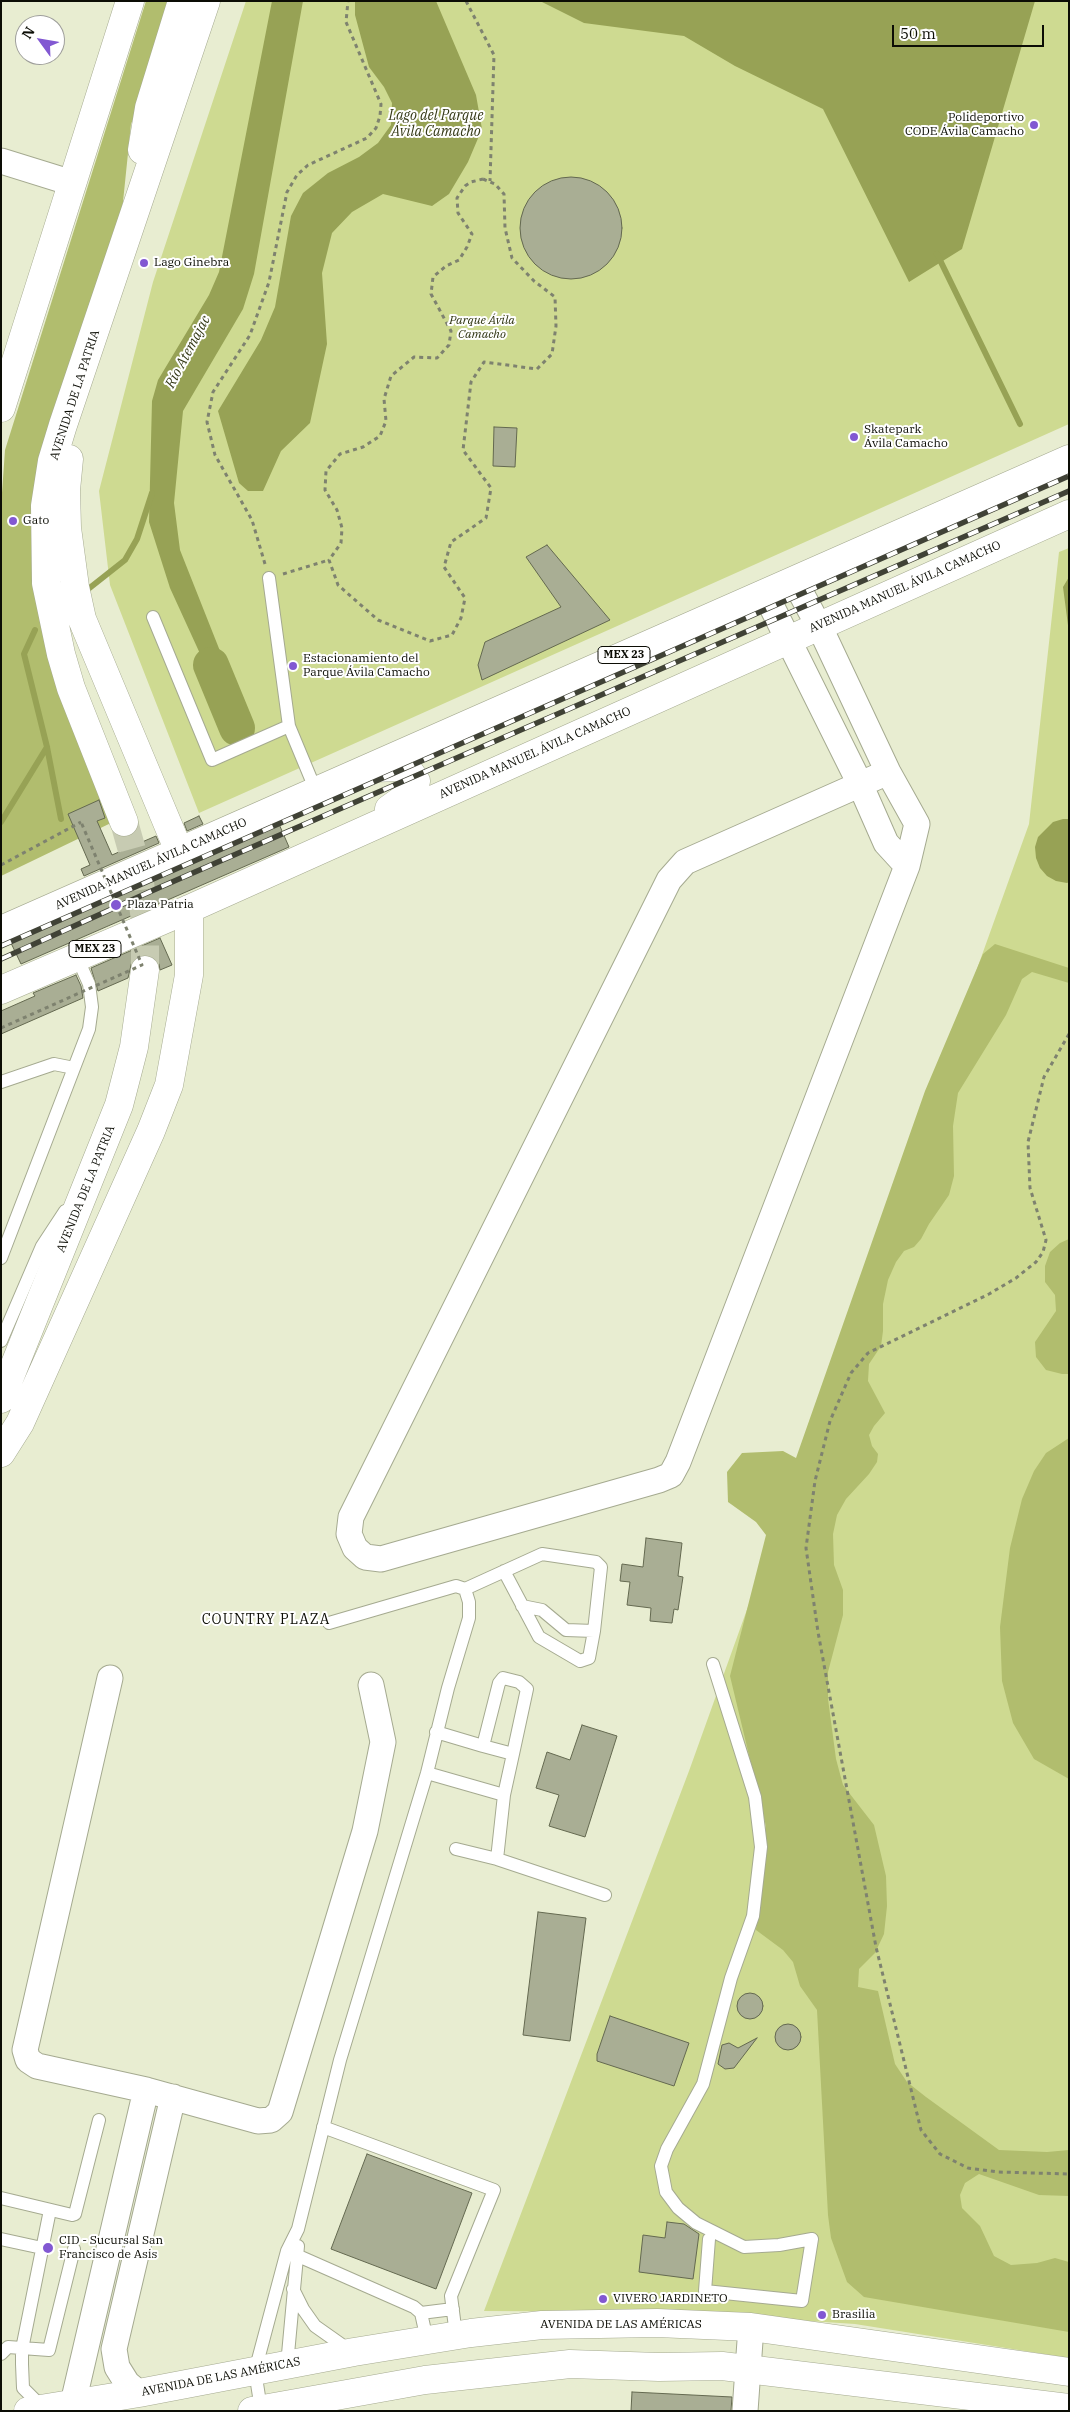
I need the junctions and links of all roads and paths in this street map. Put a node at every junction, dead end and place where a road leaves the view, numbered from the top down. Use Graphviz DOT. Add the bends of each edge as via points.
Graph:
graph roads {
  1 [pos="130,1"];
  2 [pos="182,1"];
  3 [pos="206,1"];
  4 [pos="348,1"];
  5 [pos="466,1"];
  6 [pos="1,161"];
  7 [pos="490,181"];
  8 [pos="72,183"];
  9 [pos="127,238"];
  10 [pos="75,389"];
  11 [pos="2,403"];
  12 [pos="1069,459"];
  13 [pos="1069,514"];
  14 [pos="329,560"];
  15 [pos="269,578"];
  16 [pos="794,580"];
  17 [pos="765,593"];
  18 [pos="153,617"];
  19 [pos="819,625"];
  20 [pos="787,639"];
  21 [pos="289,726"];
  22 [pos="365,769"];
  23 [pos="888,772"];
  24 [pos="860,784"];
  25 [pos="316,791"];
  26 [pos="124,822"];
  27 [pos="318,850"];
  28 [pos="179,851"];
  29 [pos="1,865"];
  30 [pos="907,866"];
  31 [pos="189,909"];
  32 [pos="1,930"];
  33 [pos="77,957"];
  34 [pos="145,970"];
  35 [pos="1,990"];
  36 [pos="1,1028"];
  37 [pos="1069,1034"];
  38 [pos="74,1068"];
  39 [pos="1,1082"];
  40 [pos="98,1162"];
  41 [pos="1,1258"];
  42 [pos="1,1341"];
  43 [pos="1,1399"];
  44 [pos="1,1453"];
  45 [pos="504,1571"];
  46 [pos="464,1589"];
  47 [pos="522,1606"];
  48 [pos="329,1623"];
  49 [pos="594,1631"];
  50 [pos="713,1664"];
  51 [pos="110,1678"];
  52 [pos="371,1685"];
  53 [pos="436,1732"];
  54 [pos="483,1746"];
  55 [pos="514,1754"];
  56 [pos="427,1773"];
  57 [pos="504,1795"];
  58 [pos="456,1849"];
  59 [pos="498,1859"];
  60 [pos="606,1895"];
  61 [pos="146,2090"];
  62 [pos="173,2097"];
  63 [pos="99,2120"];
  64 [pos="323,2127"];
  65 [pos="1069,2174"];
  66 [pos="1,2198"];
  67 [pos="50,2210"];
  68 [pos="116,2220"];
  69 [pos="142,2227"];
  70 [pos="1,2239"];
  71 [pos="709,2239"];
  72 [pos="42,2248"];
  73 [pos="74,2249"];
  74 [pos="292,2252"];
  75 [pos="292,2287"];
  76 [pos="421,2313"];
  77 [pos="455,2322"];
  78 [pos="718,2325"];
  79 [pos="751,2328"];
  80 [pos="427,2340"];
  81 [pos="22,2349"];
  82 [pos="354,2352"];
  83 [pos="1,2354"];
  84 [pos="287,2365"];
  85 [pos="659,2367"];
  86 [pos="747,2369"];
  87 [pos="255,2371"];
  88 [pos="1069,2372"];
  89 [pos="139,2393"];
  90 [pos="74,2407"];
  91 [pos="1069,2408"];
  92 [pos="35,2410"];
  93 [pos="257,2410"];
  94 [pos="745,2411"];
  1 -- 8 [label="main road"];
  2 -- 9 [label="main road" via="149,108"];
  3 -- 9 [label="main road, AVENIDA DE LA PATRIA"];
  4 -- 15 [label="path" via="346,22 381,104 376,128 367,138 308,165 297,175 288,192 269,282 250,335 213,392 207,422 215,455 252,520"];
  5 -- 7 [label="path" via="494,55"];
  6 -- 8 [label="street"];
  7 -- 14 [label="path" via="471,182 460,191 458,213 472,234 459,260 433,277 431,294 451,330 449,345 437,358 414,357 391,376 384,399 386,422 380,436 363,447 340,454 326,471 325,490 337,510 342,528 340,543"];
  7 -- 14 [label="path" via="504,194 505,228 512,258 555,297 556,326 552,354 537,369 484,362 471,382 463,450 491,488 486,518 451,542 444,567 464,598 461,618 452,635 430,641 378,620 338,585"];
  8 -- 11 [label="main road"];
  9 -- 10 [label="main road, AVENIDA DE LA PATRIA"];
  10 -- 26 [label="main road, AVENIDA DE LA PATRIA" via="52,461 45,506 46,583 71,688"];
  10 -- 28 [label="main road" via="66,490 74,587 82,619"];
  12 -- 16 [label="main road, AVENIDA MANUEL ÁVILA CAMACHO / MEX 23"];
  13 -- 19 [label="main road, AVENIDA MANUEL ÁVILA CAMACHO / MEX 23"];
  14 -- 15 [label="path"];
  15 -- 21 [label="lane"];
  16 -- 17 [label="main road, AVENIDA MANUEL ÁVILA CAMACHO / MEX 23"];
  16 -- 19 [label="street"];
  17 -- 20 [label="street"];
  17 -- 22 [label="main road, AVENIDA MANUEL ÁVILA CAMACHO / MEX 23"];
  18 -- 21 [label="lane" via="212,760"];
  19 -- 20 [label="main road, AVENIDA MANUEL ÁVILA CAMACHO / MEX 23"];
  19 -- 23 [label="street"];
  20 -- 24 [label="street"];
  20 -- 27 [label="main road, AVENIDA MANUEL ÁVILA CAMACHO / MEX 23"];
  21 -- 25 [label="lane"];
  22 -- 25 [label="main road, AVENIDA MANUEL ÁVILA CAMACHO / MEX 23"];
  22 -- 27 [label="main road" via="400,767 414,777 416,788 406,798"];
  23 -- 24 [label="street"];
  23 -- 30 [label="street" via="917,824"];
  24 -- 30 [label="street" via="886,843"];
  24 -- 30 [label="street" via="685,862 669,880 351,1517 349,1534 355,1548 365,1557 381,1559 670,1475 678,1462"];
  25 -- 28 [label="main road, AVENIDA MANUEL ÁVILA CAMACHO / MEX 23"];
  27 -- 31 [label="main road, AVENIDA MANUEL ÁVILA CAMACHO / MEX 23"];
  28 -- 32 [label="main road, AVENIDA MANUEL ÁVILA CAMACHO / MEX 23"];
  29 -- 36 [label="path, bridge" via="81,822 142,965"];
  31 -- 33 [label="main road, AVENIDA MANUEL ÁVILA CAMACHO / MEX 23"];
  31 -- 44 [label="main road" via="189,975 169,1085 20,1423"];
  33 -- 35 [label="main road, AVENIDA MANUEL ÁVILA CAMACHO / MEX 23"];
  33 -- 38 [label="lane" via="89,984 92,1007"];
  34 -- 40 [label="main road, AVENIDA DE LA PATRIA" via="134,1047 119,1105"];
  37 -- 65 [label="path" via="1044,1077 1028,1142 1030,1188 1046,1240 1043,1252 1016,1278 868,1353 851,1372 828,1429 814,1481 806,1548 818,1632 876,1947 922,2130 940,2154 968,2168"];
  38 -- 39 [label="lane" via="54,1064"];
  38 -- 41 [label="lane"];
  40 -- 42 [label="lane" via="42,1246"];
  40 -- 43 [label="main road, AVENIDA DE LA PATRIA"];
  45 -- 46 [label="lane"];
  45 -- 47 [label="lane"];
  45 -- 49 [label="lane" via="542,1554 596,1562 601,1567"];
  46 -- 48 [label="lane" via="456,1586"];
  46 -- 53 [label="lane" via="469,1602 469,1618"];
  47 -- 49 [label="lane" via="542,1610 566,1630"];
  47 -- 49 [label="lane" via="539,1637 580,1661 588,1658"];
  50 -- 71 [label="lane" via="755,1797 761,1847 753,1916 731,1978 702,2084 661,2166 666,2192 678,2208 696,2223 744,2247 812,2239 802,2301 706,2291"];
  51 -- 61 [label="street" via="25,2050 28,2060 37,2066"];
  52 -- 62 [label="street" via="383,1742 365,1831 280,2112 271,2120 258,2121"];
  53 -- 54 [label="lane"];
  53 -- 56 [label="lane"];
  54 -- 55 [label="lane"];
  54 -- 55 [label="lane" via="499,1684 503,1678 519,1682 527,1689"];
  55 -- 57 [label="lane"];
  56 -- 57 [label="lane"];
  56 -- 64 [label="lane" via="340,2060"];
  57 -- 59 [label="lane"];
  58 -- 59 [label="lane"];
  59 -- 60 [label="lane"];
  61 -- 62 [label="street"];
  61 -- 68 [label="street"];
  62 -- 69 [label="street"];
  63 -- 67 [label="lane" via="78,2210 72,2215"];
  64 -- 74 [label="lane"];
  64 -- 77 [label="lane" via="494,2190 452,2296"];
  66 -- 67 [label="lane"];
  67 -- 72 [label="lane"];
  68 -- 69 [label="street"];
  68 -- 90 [label="street"];
  69 -- 89 [label="street" via="114,2348 117,2367 127,2383"];
  70 -- 72 [label="lane"];
  72 -- 81 [label="lane"];
  73 -- 81 [label="lane" via="49,2350"];
  74 -- 75 [label="lane"];
  74 -- 76 [label="lane" via="404,2301"];
  74 -- 87 [label="lane"];
  75 -- 82 [label="lane" via="315,2326"];
  75 -- 84 [label="lane"];
  76 -- 77 [label="lane"];
  76 -- 80 [label="lane"];
  77 -- 78 [label="main road, AVENIDA DE LAS AMÉRICAS"];
  77 -- 80 [label="main road, AVENIDA DE LAS AMÉRICAS"];
  78 -- 79 [label="main road, AVENIDA DE LAS AMÉRICAS"];
  78 -- 85 [label="main road" via="690,2352"];
  79 -- 86 [label="street"];
  79 -- 88 [label="main road, AVENIDA DE LAS AMÉRICAS"];
  80 -- 82 [label="main road, AVENIDA DE LAS AMÉRICAS"];
  81 -- 83 [label="lane" via="8,2347"];
  81 -- 92 [label="lane" via="23,2388"];
  82 -- 84 [label="main road, AVENIDA DE LAS AMÉRICAS"];
  84 -- 87 [label="main road, AVENIDA DE LAS AMÉRICAS"];
  85 -- 86 [label="main road"];
  85 -- 93 [label="main road" via="570,2364 425,2380"];
  86 -- 91 [label="main road"];
  86 -- 94 [label="street"];
  87 -- 89 [label="main road, AVENIDA DE LAS AMÉRICAS"];
  87 -- 93 [label="lane"];
  89 -- 90 [label="main road, AVENIDA DE LAS AMÉRICAS"];
  90 -- 92 [label="main road, AVENIDA DE LAS AMÉRICAS"];
}
